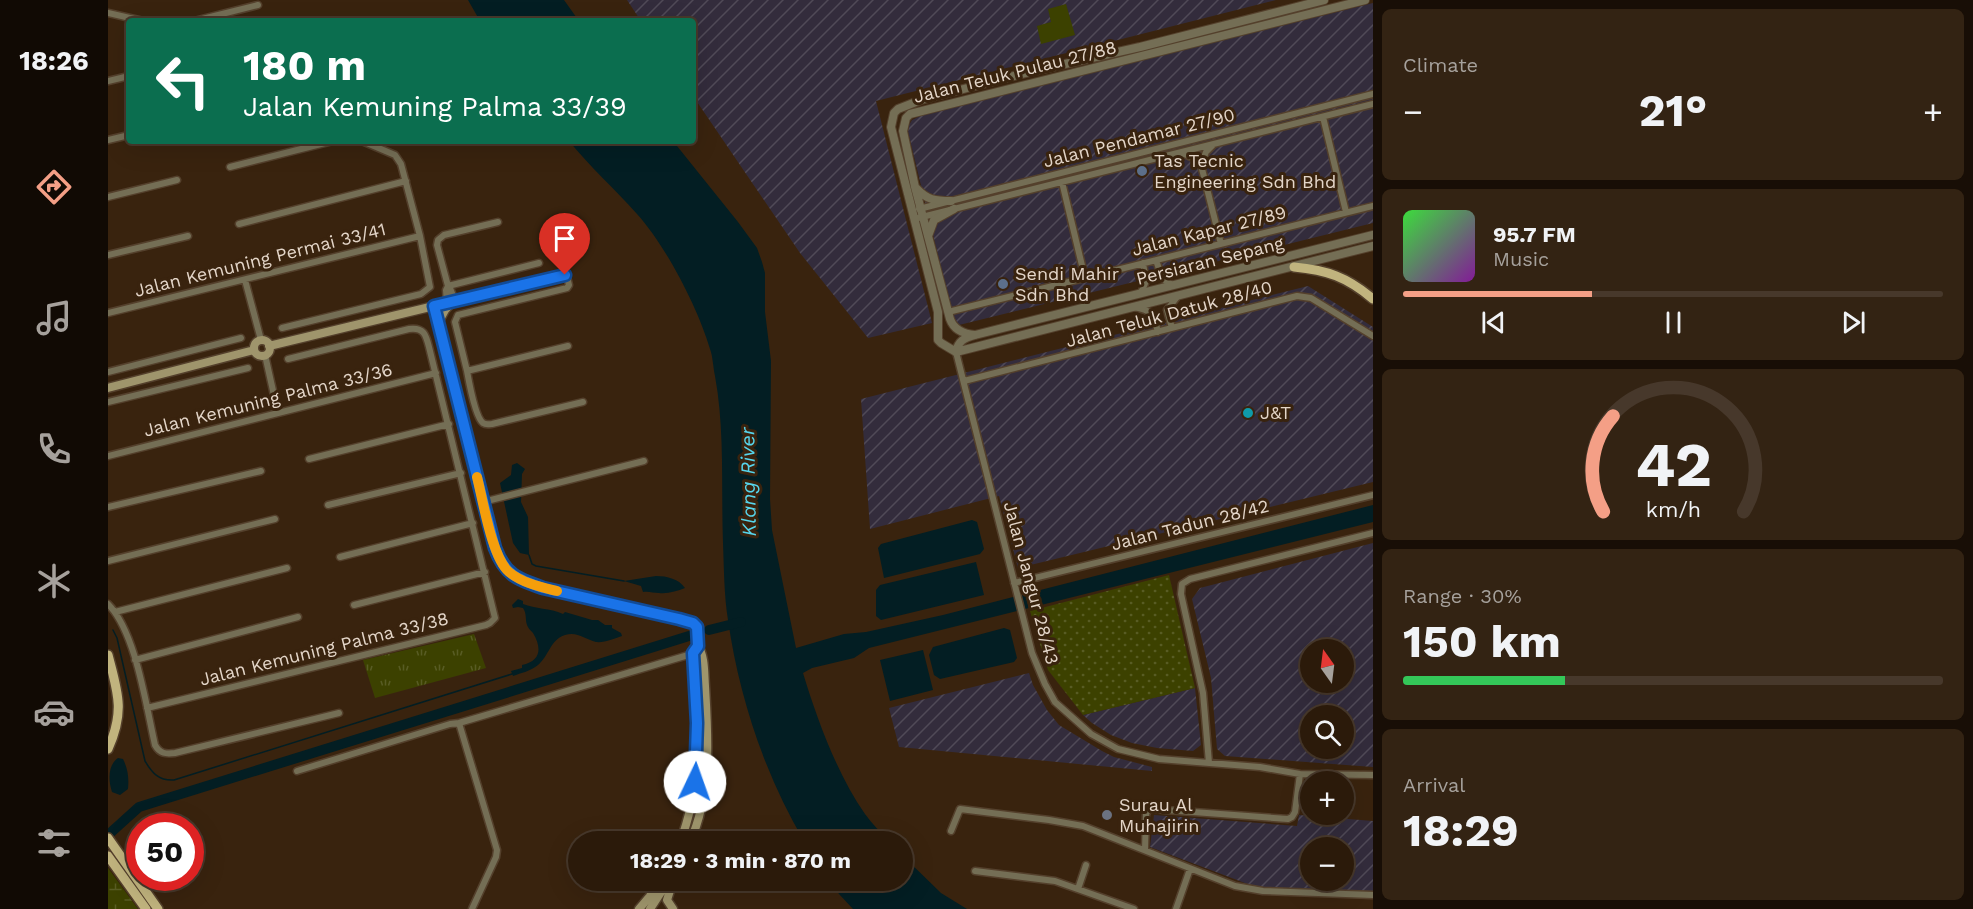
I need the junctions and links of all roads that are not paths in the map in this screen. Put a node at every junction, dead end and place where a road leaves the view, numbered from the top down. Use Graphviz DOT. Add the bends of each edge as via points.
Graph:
graph roads {
  1 [pos="1324,0"];
  2 [pos="1365,0"];
  3 [pos="258,5"];
  4 [pos="108,13"];
  5 [pos="130,18"];
  6 [pos="206,18"];
  7 [pos="126,77"];
  8 [pos="108,81"];
  9 [pos="1373,94"];
  10 [pos="1373,104"];
  11 [pos="1323,117"];
  12 [pos="126,136"];
  13 [pos="108,140"];
  14 [pos="322,144"];
  15 [pos="369,144"];
  16 [pos="1214,144"];
  17 [pos="1181,152"];
  18 [pos="1201,165"];
  19 [pos="230,168"];
  20 [pos="177,180"];
  21 [pos="406,181"];
  22 [pos="1062,182"];
  23 [pos="915,187"];
  24 [pos="108,197"];
  25 [pos="953,205"];
  26 [pos="1373,206"];
  27 [pos="1347,212"];
  28 [pos="917,214"];
  29 [pos="498,222"];
  30 [pos="239,224"];
  31 [pos="1373,235"];
  32 [pos="188,236"];
  33 [pos="420,236"];
  34 [pos="928,236"];
  35 [pos="1221,244"];
  36 [pos="1373,246"];
  37 [pos="108,255"];
  38 [pos="1156,260"];
  39 [pos="539,263"];
  40 [pos="1143,263"];
  41 [pos="1294,267"];
  42 [pos="552,277"];
  43 [pos="1085,278"];
  44 [pos="245,280"];
  45 [pos="1173,285"];
  46 [pos="448,286"];
  47 [pos="556,290"];
  48 [pos="1141,293"];
  49 [pos="1177,297"];
  50 [pos="1373,299"];
  51 [pos="451,302"];
  52 [pos="434,306"];
  53 [pos="1134,308"];
  54 [pos="948,312"];
  55 [pos="108,313"];
  56 [pos="1029,321"];
  57 [pos="438,323"];
  58 [pos="282,328"];
  59 [pos="1172,328"];
  60 [pos="1158,332"];
  61 [pos="1032,333"];
  62 [pos="975,335"];
  63 [pos="1373,336"];
  64 [pos="241,338"];
  65 [pos="261,340"];
  66 [pos="269,346"];
  67 [pos="568,346"];
  68 [pos="254,350"];
  69 [pos="956,352"];
  70 [pos="265,355"];
  71 [pos="288,359"];
  72 [pos="248,368"];
  73 [pos="468,371"];
  74 [pos="108,372"];
  75 [pos="436,373"];
  76 [pos="964,381"];
  77 [pos="108,388"];
  78 [pos="108,402"];
  79 [pos="583,402"];
  80 [pos="278,413"];
  81 [pos="449,424"];
  82 [pos="108,456"];
  83 [pos="309,459"];
  84 [pos="644,461"];
  85 [pos="261,471"];
  86 [pos="460,472"];
  87 [pos="1373,495"];
  88 [pos="483,502"];
  89 [pos="328,505"];
  90 [pos="108,507"];
  91 [pos="275,519"];
  92 [pos="473,523"];
  93 [pos="1373,533"];
  94 [pos="340,557"];
  95 [pos="108,561"];
  96 [pos="287,568"];
  97 [pos="485,572"];
  98 [pos="1015,587"];
  99 [pos="108,604"];
  100 [pos="354,605"];
  101 [pos="116,612"];
  102 [pos="298,617"];
  103 [pos="698,650"];
  104 [pos="108,655"];
  105 [pos="135,660"];
  106 [pos="147,708"];
  107 [pos="339,713"];
  108 [pos="459,723"];
  109 [pos="108,749"];
  110 [pos="1209,763"];
  111 [pos="297,771"];
  112 [pos="1300,774"];
  113 [pos="1354,774"];
  114 [pos="1373,775"];
  115 [pos="684,831"];
  116 [pos="694,831"];
  117 [pos="951,831"];
  118 [pos="109,840"];
  119 [pos="1145,849"];
  120 [pos="108,856"];
  121 [pos="1086,865"];
  122 [pos="1190,869"];
  123 [pos="975,871"];
  124 [pos="1078,889"];
  125 [pos="656,891"];
  126 [pos="662,891"];
  127 [pos="669,891"];
  128 [pos="1373,895"];
  129 [pos="650,905"];
  130 [pos="146,909"];
  131 [pos="158,909"];
  132 [pos="472,909"];
  133 [pos="672,909"];
  134 [pos="1134,909"];
  135 [pos="1176,909"];
  1 -- 28 [label="street, Jalan Teluk Pulau 27/88" via="904,105 894,113 891,127"];
  2 -- 23 [label="street, Jalan Teluk Pulau 27/88" via="910,114 903,131"];
  3 -- 6 [label="street"];
  4 -- 5 [label="street"];
  7 -- 8 [label="street"];
  9 -- 25 [label="street, Jalan Pendamar 27/90"];
  10 -- 11 [label="street, Jalan Pendamar 27/90"];
  11 -- 16 [label="street, Jalan Pendamar 27/90"];
  11 -- 27 [label="street"];
  12 -- 13 [label="street"];
  14 -- 19 [label="street"];
  15 -- 21 [label="street" via="395,155"];
  16 -- 17 [label="street, Jalan Pendamar 27/90"];
  16 -- 18 [label="street"];
  17 -- 18 [label="street"];
  17 -- 22 [label="street, Jalan Pendamar 27/90"];
  18 -- 35 [label="street"];
  20 -- 24 [label="street"];
  21 -- 30 [label="street"];
  21 -- 33 [label="street"];
  22 -- 25 [label="street, Jalan Pendamar 27/90"];
  22 -- 43 [label="street"];
  23 -- 25 [label="street" via="926,198"];
  23 -- 28 [label="street, Jalan Teluk Pulau 27/88"];
  25 -- 28 [label="street, Jalan Pendamar 27/90"];
  25 -- 34 [label="street" via="934,220"];
  26 -- 27 [label="street, Jalan Kapar 27/89"];
  27 -- 35 [label="street, Jalan Kapar 27/89"];
  28 -- 34 [label="street, Jalan Teluk Pulau 27/88"];
  28 -- 69 [label="street, Jalan Teluk Pulau 27/88" via="938,312 938,340"];
  29 -- 46 [label="street" via="444,235 438,240"];
  31 -- 45 [label="street, Persiaran Sepang"];
  32 -- 37 [label="street"];
  33 -- 44 [label="street, Jalan Kemuning Permai 33/41"];
  33 -- 58 [label="street" via="430,287 422,294"];
  34 -- 54 [label="street, Jalan Teluk Pulau 27/88"];
  35 -- 38 [label="street, Jalan Kapar 27/89"];
  36 -- 41 [label="street, Persiaran Sepang"];
  38 -- 40 [label="street, Jalan Kapar 27/89"];
  38 -- 45 [label="street" via="1162,278"];
  39 -- 46 [label="street"];
  40 -- 43 [label="street, Jalan Kapar 27/89"];
  40 -- 48 [label="street" via="1146,281"];
  41 -- 49 [label="street, Persiaran Sepang"];
  41 -- 50 [label="main road" via="1340,276"];
  42 -- 47 [label="street"];
  42 -- 47 [label="street" via="567,277 568,287"];
  42 -- 51 [label="street"];
  43 -- 54 [label="street, Jalan Kapar 27/89"];
  44 -- 55 [label="street, Jalan Kemuning Permai 33/41"];
  44 -- 65 [label="street"];
  45 -- 48 [label="street, Persiaran Sepang"];
  46 -- 51 [label="street"];
  47 -- 73 [label="street" via="458,315 455,322"];
  48 -- 56 [label="street, Persiaran Sepang"];
  49 -- 53 [label="street, Persiaran Sepang"];
  49 -- 59 [label="street" via="1167,310"];
  51 -- 52 [label="street"];
  51 -- 57 [label="main road"];
  52 -- 57 [label="main road"];
  52 -- 66 [label="main road"];
  53 -- 60 [label="street" via="1152,313"];
  53 -- 61 [label="street, Persiaran Sepang"];
  54 -- 62 [label="street, Jalan Teluk Pulau 27/88" via="956,328"];
  56 -- 61 [label="street"];
  56 -- 62 [label="street, Persiaran Sepang"];
  57 -- 88 [label="main road"];
  59 -- 60 [label="street, Jalan Teluk Datuk 28/40"];
  59 -- 63 [label="street, Jalan Teluk Datuk 28/40" via="1297,296 1311,298"];
  60 -- 76 [label="street, Jalan Teluk Datuk 28/40"];
  61 -- 69 [label="street, Persiaran Sepang"];
  62 -- 69 [label="street, Persiaran Sepang" via="962,340"];
  64 -- 74 [label="street"];
  65 -- 66 [label="main road"];
  65 -- 68 [label="main road"];
  66 -- 70 [label="main road"];
  67 -- 73 [label="street"];
  68 -- 70 [label="main road"];
  68 -- 77 [label="main road"];
  69 -- 76 [label="street, Jalan Jangur 28/43"];
  70 -- 80 [label="street"];
  71 -- 75 [label="street" via="419,328 426,336"];
  72 -- 78 [label="street"];
  73 -- 79 [label="street" via="476,410 486,424"];
  75 -- 80 [label="street, Jalan Kemuning Palma 33/36"];
  75 -- 81 [label="street"];
  76 -- 98 [label="street, Jalan Jangur 28/43"];
  80 -- 82 [label="street, Jalan Kemuning Palma 33/36"];
  81 -- 83 [label="street"];
  81 -- 86 [label="street"];
  84 -- 88 [label="street"];
  85 -- 90 [label="street"];
  86 -- 89 [label="street"];
  86 -- 92 [label="street"];
  87 -- 98 [label="street, Jalan Tadun 28/42"];
  88 -- 103 [label="main road" via="500,562 517,578 543,588 693,623 697,627"];
  91 -- 95 [label="street"];
  92 -- 94 [label="street"];
  92 -- 97 [label="street"];
  93 -- 110 [label="street" via="1182,584 1203,693"];
  96 -- 101 [label="street"];
  97 -- 100 [label="street"];
  97 -- 106 [label="street, Jalan Kemuning Palma 33/38" via="495,618 486,625"];
  98 -- 110 [label="street, Jalan Jangur 28/43" via="1032,653 1045,684 1064,711 1091,734 1134,754"];
  99 -- 101 [label="street"];
  101 -- 105 [label="street"];
  102 -- 105 [label="street"];
  103 -- 108 [label="street"];
  103 -- 115 [label="main road" via="696,766"];
  103 -- 116 [label="main road" via="706,713 707,767"];
  104 -- 109 [label="main road" via="119,699 119,717"];
  105 -- 106 [label="street"];
  106 -- 107 [label="street" via="155,745 163,754"];
  108 -- 111 [label="street"];
  108 -- 132 [label="street" via="497,850"];
  110 -- 112 [label="street, Jalan Jangur 28/43"];
  112 -- 119 [label="street" via="1295,812 1288,819 1152,809 1146,814"];
  113 -- 114 [label="street, Jalan Jangur 28/43"];
  117 -- 119 [label="street" via="960,809 1083,826"];
  118 -- 131 [label="main road"];
  119 -- 122 [label="street"];
  120 -- 130 [label="main road"];
  121 -- 124 [label="street"];
  122 -- 128 [label="street" via="1235,886 1263,891"];
  122 -- 135 [label="street"];
  123 -- 124 [label="street" via="1055,881"];
  124 -- 134 [label="street"];
  125 -- 129 [label="main road"];
  126 -- 129 [label="main road"];
  127 -- 133 [label="main road" via="667,900"];
  129 -- 133 [label="main road"];
}
